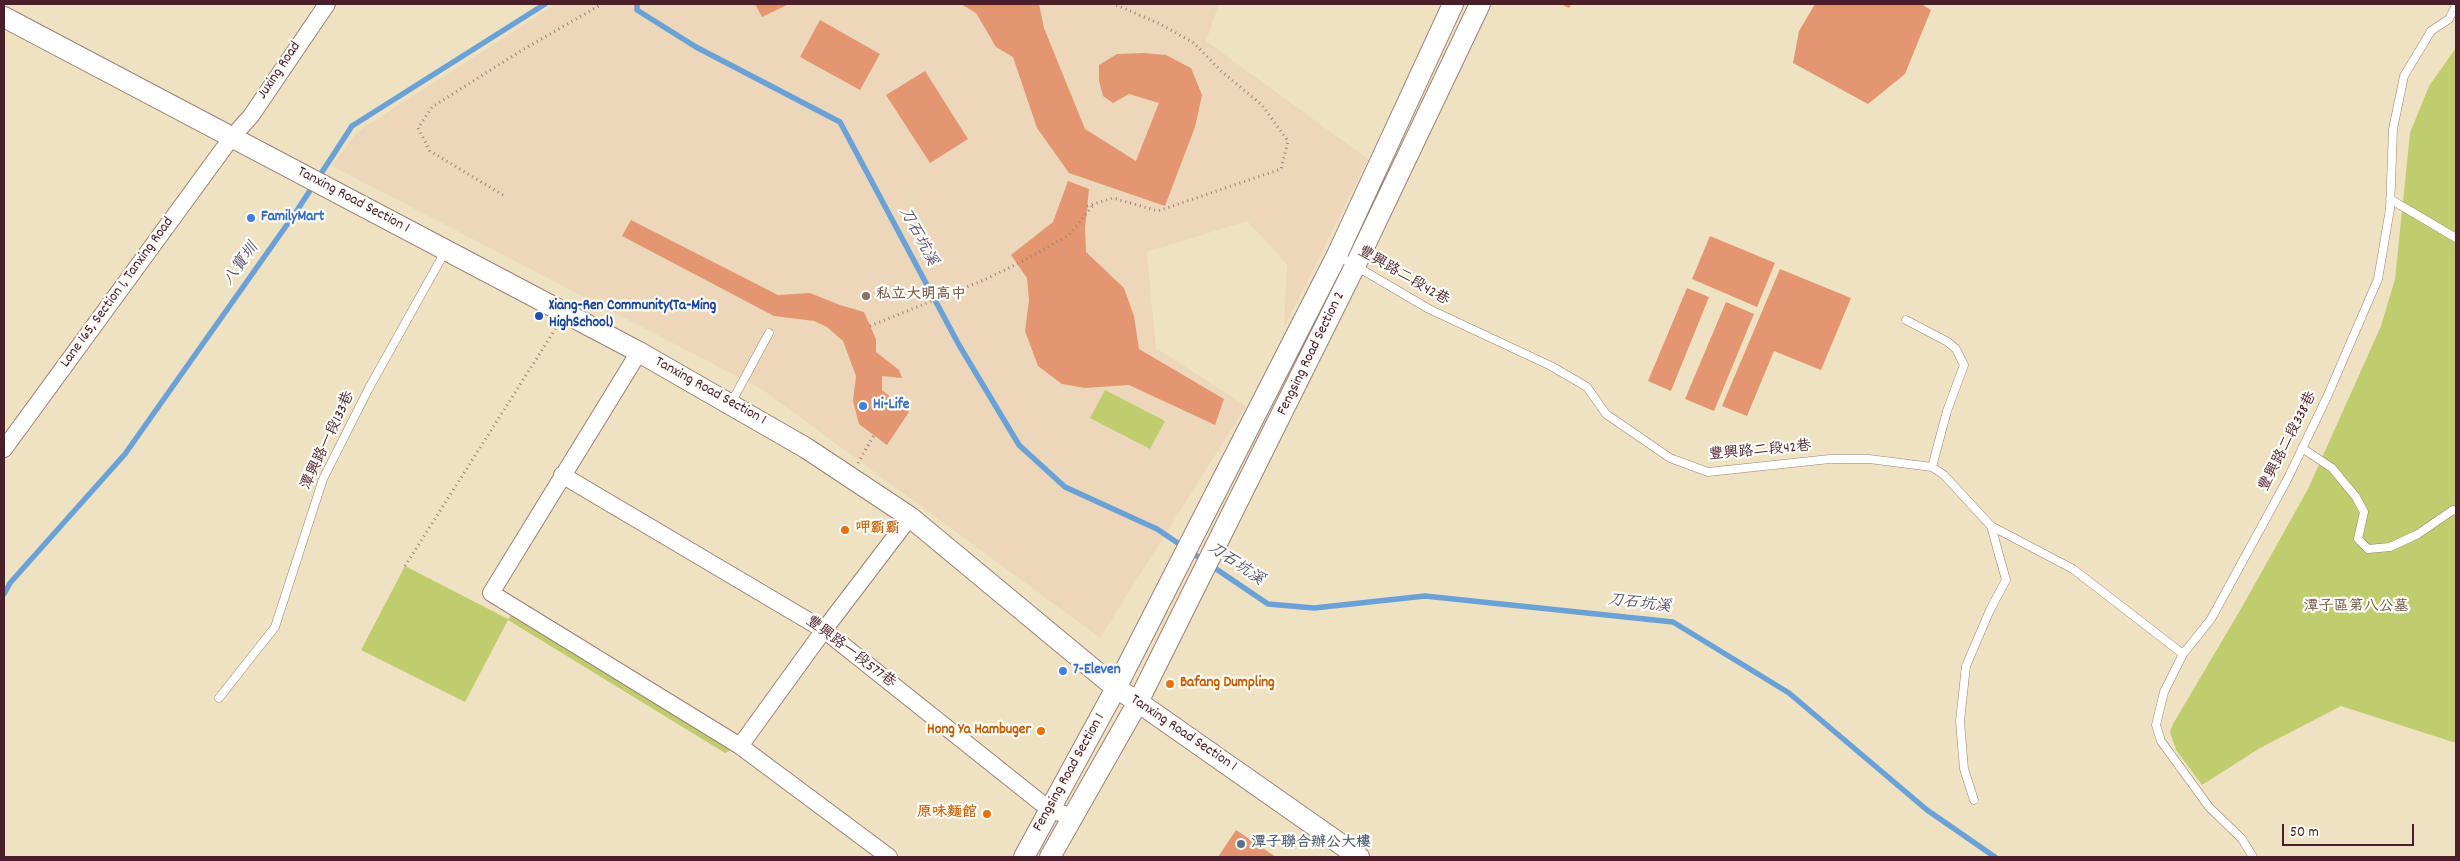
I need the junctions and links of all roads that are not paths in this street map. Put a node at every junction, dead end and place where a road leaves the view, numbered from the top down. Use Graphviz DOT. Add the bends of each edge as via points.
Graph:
graph roads {
  1 [pos="328,4"];
  2 [pos="1453,4"];
  3 [pos="1480,4"];
  4 [pos="2456,5"];
  5 [pos="4,17"];
  6 [pos="232,137"];
  7 [pos="2390,199"];
  8 [pos="2456,238"];
  9 [pos="446,250"];
  10 [pos="1338,255"];
  11 [pos="1355,266"];
  12 [pos="1906,320"];
  13 [pos="769,333"];
  14 [pos="639,352"];
  15 [pos="731,403"];
  16 [pos="2302,448"];
  17 [pos="4,449"];
  18 [pos="1932,467"];
  19 [pos="562,475"];
  20 [pos="2456,510"];
  21 [pos="910,517"];
  22 [pos="1991,526"];
  23 [pos="824,630"];
  24 [pos="2183,654"];
  25 [pos="1116,688"];
  26 [pos="219,698"];
  27 [pos="1138,702"];
  28 [pos="740,746"];
  29 [pos="1974,800"];
  30 [pos="1050,810"];
  31 [pos="1074,817"];
  32 [pos="889,857"];
  33 [pos="1024,857"];
  34 [pos="1050,857"];
  35 [pos="1359,857"];
  36 [pos="2253,857"];
  1 -- 6 [label="street, Juxing Road" via="251,116"];
  2 -- 10 [label="street, Fengsing Road Section 2"];
  3 -- 11 [label="street, Fengsing Road Section 2"];
  4 -- 7 [label="lane, 豐興路二段338巷" via="2449,19 2431,31 2404,76 2393,129"];
  5 -- 6 [label="street, Tanxing Road Section 1"];
  6 -- 9 [label="street, Tanxing Road Section 1"];
  6 -- 17 [label="street, Lane 165, Section 1, Tanxing Road"];
  7 -- 8 [label="lane"];
  7 -- 16 [label="lane, 豐興路二段338巷" via="2378,279"];
  9 -- 14 [label="street, Tanxing Road Section 1"];
  9 -- 26 [label="lane, 潭興路一段133巷" via="369,388 324,479 275,627"];
  10 -- 11 [label="lane, 豐興路二段42巷"];
  10 -- 25 [label="street, Fengsing Road Section 2"];
  11 -- 18 [label="lane, 豐興路二段42巷" via="1429,309 1551,366 1587,387 1606,414 1670,458 1708,472 1830,459 1869,459"];
  11 -- 27 [label="street, Fengsing Road Section 2"];
  12 -- 18 [label="lane" via="1948,342 1956,349 1964,365"];
  13 -- 15 [label="lane"];
  14 -- 15 [label="street, Tanxing Road Section 1"];
  14 -- 19 [label="street"];
  15 -- 21 [label="street, Tanxing Road Section 1"];
  16 -- 20 [label="lane" via="2332,468 2356,497 2364,512 2358,539 2368,550 2390,547"];
  16 -- 24 [label="lane, 豐興路二段338巷" via="2211,619"];
  18 -- 22 [label="lane" via="1944,475"];
  19 -- 23 [label="street, 豐興路一段577巷"];
  19 -- 28 [label="street" via="491,593"];
  21 -- 23 [label="street"];
  21 -- 25 [label="street, Tanxing Road Section 1"];
  22 -- 24 [label="lane" via="2073,569"];
  22 -- 29 [label="lane" via="2006,580 1966,666 1960,721 1964,769"];
  23 -- 28 [label="street"];
  23 -- 30 [label="street, 豐興路一段577巷"];
  24 -- 36 [label="lane, 豐興路二段338巷" via="2164,692 2156,724 2161,741 2209,807 2242,839"];
  25 -- 27 [label="street, Tanxing Road Section 1"];
  25 -- 30 [label="street, Fengsing Road Section 1"];
  27 -- 31 [label="street, Fengsing Road Section 1"];
  27 -- 35 [label="street, Tanxing Road Section 1"];
  28 -- 32 [label="street"];
  30 -- 31 [label="street, 豐興路一段577巷"];
  30 -- 33 [label="street, Fengsing Road Section 1"];
  31 -- 34 [label="street, Fengsing Road Section 1"];
}
